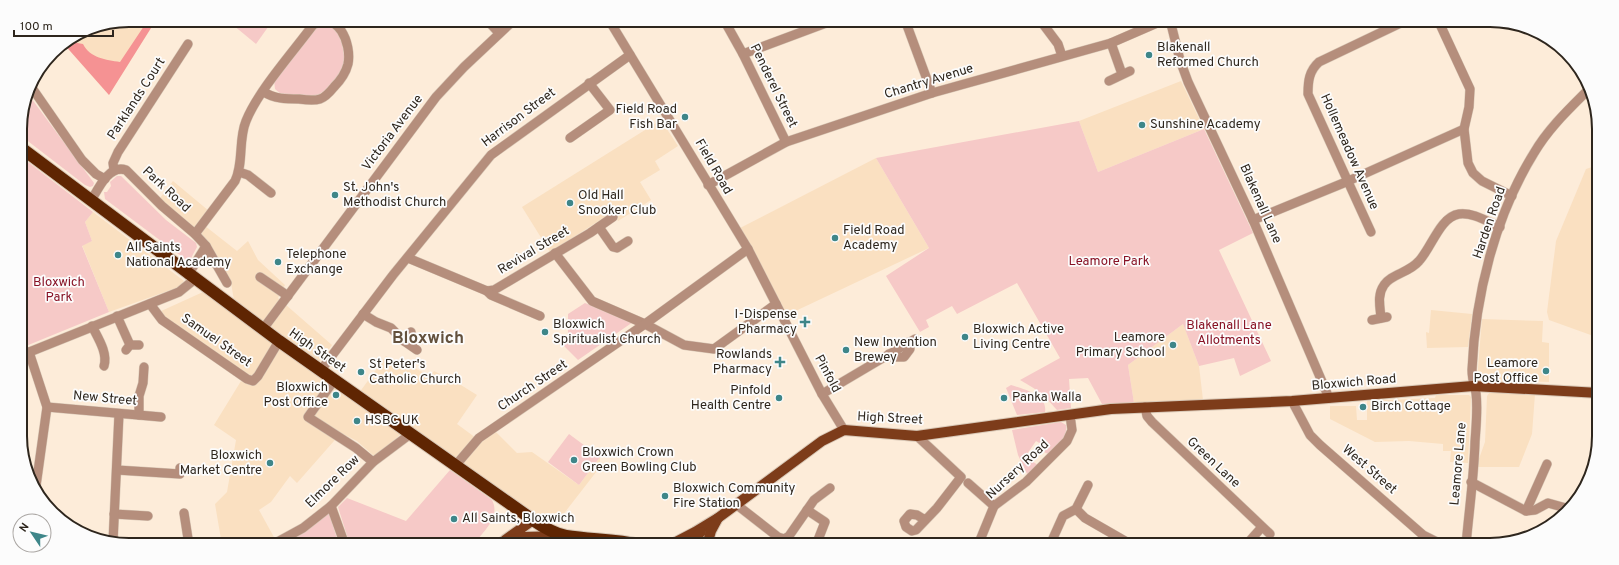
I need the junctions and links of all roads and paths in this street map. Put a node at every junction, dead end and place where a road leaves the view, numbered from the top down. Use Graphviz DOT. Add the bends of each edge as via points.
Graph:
graph roads {
  1 [pos="312,27"];
  2 [pos="339,27"];
  3 [pos="493,27"];
  4 [pos="506,27"];
  5 [pos="613,27"];
  6 [pos="728,27"];
  7 [pos="815,27"];
  8 [pos="908,27"];
  9 [pos="1045,27"];
  10 [pos="1148,27"];
  11 [pos="1172,27"];
  12 [pos="1392,27"];
  13 [pos="1441,27"];
  14 [pos="499,33"];
  15 [pos="1111,43"];
  16 [pos="188,44"];
  17 [pos="743,54"];
  18 [pos="630,55"];
  19 [pos="1062,56"];
  20 [pos="1108,81"];
  21 [pos="589,83"];
  22 [pos="35,91"];
  23 [pos="264,92"];
  24 [pos="932,93"];
  25 [pos="1585,93"];
  26 [pos="1464,129"];
  27 [pos="570,138"];
  28 [pos="786,142"];
  29 [pos="27,152"];
  30 [pos="114,170"];
  31 [pos="239,172"];
  32 [pos="105,179"];
  33 [pos="1346,182"];
  34 [pos="708,185"];
  35 [pos="271,193"];
  36 [pos="1512,196"];
  37 [pos="91,201"];
  38 [pos="613,217"];
  39 [pos="1253,220"];
  40 [pos="600,227"];
  41 [pos="1500,227"];
  42 [pos="1371,232"];
  43 [pos="195,234"];
  44 [pos="628,241"];
  45 [pos="206,246"];
  46 [pos="748,249"];
  47 [pos="555,253"];
  48 [pos="408,258"];
  49 [pos="192,277"];
  50 [pos="260,277"];
  51 [pos="227,283"];
  52 [pos="487,290"];
  53 [pos="288,296"];
  54 [pos="150,304"];
  55 [pos="776,304"];
  56 [pos="364,314"];
  57 [pos="117,316"];
  58 [pos="540,316"];
  59 [pos="1380,318"];
  60 [pos="644,324"];
  61 [pos="92,326"];
  62 [pos="263,329"];
  63 [pos="789,330"];
  64 [pos="411,332"];
  65 [pos="279,341"];
  66 [pos="404,341"];
  67 [pos="912,341"];
  68 [pos="132,347"];
  69 [pos="417,350"];
  70 [pos="27,353"];
  71 [pos="27,359"];
  72 [pos="104,366"];
  73 [pos="144,367"];
  74 [pos="323,367"];
  75 [pos="335,379"];
  76 [pos="1473,386"];
  77 [pos="1592,393"];
  78 [pos="822,394"];
  79 [pos="1329,398"];
  80 [pos="1292,401"];
  81 [pos="47,407"];
  82 [pos="1145,407"];
  83 [pos="1111,409"];
  84 [pos="119,414"];
  85 [pos="139,415"];
  86 [pos="1070,415"];
  87 [pos="161,417"];
  88 [pos="844,430"];
  89 [pos="409,434"];
  90 [pos="917,436"];
  91 [pos="373,462"];
  92 [pos="1546,464"];
  93 [pos="455,466"];
  94 [pos="180,468"];
  95 [pos="117,470"];
  96 [pos="37,479"];
  97 [pos="1471,482"];
  98 [pos="968,483"];
  99 [pos="1088,485"];
  100 [pos="830,488"];
  101 [pos="737,505"];
  102 [pos="331,506"];
  103 [pos="994,506"];
  104 [pos="1563,507"];
  105 [pos="1076,509"];
  106 [pos="807,510"];
  107 [pos="1526,510"];
  108 [pos="114,514"];
  109 [pos="148,516"];
  110 [pos="183,517"];
  111 [pos="718,518"];
  112 [pos="533,520"];
  113 [pos="925,520"];
  114 [pos="1262,527"];
  115 [pos="1270,534"];
  116 [pos="112,536"];
  117 [pos="566,536"];
  118 [pos="188,538"];
  119 [pos="285,538"];
  120 [pos="342,538"];
  121 [pos="508,538"];
  122 [pos="520,538"];
  123 [pos="590,538"];
  124 [pos="684,538"];
  125 [pos="695,538"];
  126 [pos="709,538"];
  127 [pos="780,538"];
  128 [pos="784,538"];
  129 [pos="819,538"];
  130 [pos="981,538"];
  131 [pos="1053,538"];
  132 [pos="1120,538"];
  133 [pos="1252,538"];
  134 [pos="1429,538"];
  135 [pos="1467,538"];
  1 -- 23 [label="street"];
  2 -- 23 [label="street" via="342,29 348,48 348,66 323,98 280,98"];
  3 -- 14 [label="street"];
  4 -- 14 [label="street, Victoria Avenue"];
  5 -- 18 [label="street, Field Road"];
  6 -- 17 [label="street, Penderel Street"];
  7 -- 17 [label="street"];
  8 -- 24 [label="street"];
  9 -- 19 [label="street" via="1058,44"];
  10 -- 15 [label="street, Chantry Avenue"];
  11 -- 39 [label="street, Blakenall Lane" via="1188,82"];
  12 -- 33 [label="street, Hollemeadow Avenue" via="1319,62 1312,68 1308,80 1308,94"];
  13 -- 26 [label="street" via="1470,89"];
  14 -- 53 [label="street, Victoria Avenue" via="436,97"];
  15 -- 19 [label="street, Chantry Avenue"];
  15 -- 20 [label="street" via="1126,72"];
  16 -- 30 [label="street, Parklands Court" via="118,152"];
  17 -- 28 [label="street, Penderel Street"];
  18 -- 21 [label="street, Harrison Street"];
  18 -- 34 [label="street, Field Road"];
  19 -- 24 [label="street, Chantry Avenue"];
  21 -- 27 [label="street" via="610,110"];
  21 -- 48 [label="street, Harrison Street" via="494,151"];
  22 -- 32 [label="street" via="82,160"];
  23 -- 31 [label="street" via="253,107 244,127"];
  24 -- 28 [label="street, Chantry Avenue"];
  25 -- 36 [label="street, Harden Road" via="1544,138"];
  26 -- 33 [label="street"];
  26 -- 36 [label="street" via="1468,163 1473,173 1490,186"];
  28 -- 34 [label="street, Chantry Avenue"];
  29 -- 37 [label="highway, High Street"];
  30 -- 32 [label="street"];
  30 -- 43 [label="street, Park Road" via="126,170"];
  31 -- 35 [label="street"];
  31 -- 43 [label="street"];
  32 -- 37 [label="street"];
  33 -- 39 [label="street"];
  33 -- 42 [label="street, Hollemeadow Avenue"];
  34 -- 46 [label="street, Field Road"];
  36 -- 41 [label="street, Harden Road"];
  37 -- 49 [label="highway, High Street"];
  38 -- 40 [label="street, Revival Street"];
  39 -- 79 [label="street, Blakenall Lane"];
  40 -- 44 [label="street" via="613,247 617,248"];
  40 -- 47 [label="street, Revival Street"];
  41 -- 59 [label="street" via="1473,215 1460,213 1450,217 1443,223 1418,263 1408,272 1394,277 1385,284 1380,294"];
  41 -- 76 [label="street, Harden Road" via="1477,315"];
  43 -- 45 [label="street, Park Road"];
  45 -- 49 [label="street"];
  45 -- 51 [label="street, Park Road" via="219,275"];
  46 -- 55 [label="street, Field Road"];
  46 -- 60 [label="street, Church Street"];
  47 -- 52 [label="street, Revival Street" via="500,287"];
  47 -- 60 [label="street" via="592,301"];
  48 -- 52 [label="street"];
  48 -- 56 [label="street, Harrison Street"];
  49 -- 54 [label="street" via="179,292"];
  49 -- 62 [label="highway, High Street"];
  50 -- 53 [label="street"];
  52 -- 58 [label="street" via="491,295"];
  53 -- 62 [label="street, Victoria Avenue"];
  54 -- 57 [label="street"];
  54 -- 65 [label="street, Samuel Street" via="162,320 253,381"];
  55 -- 60 [label="street" via="714,349 684,345"];
  55 -- 63 [label="street, Field Road"];
  56 -- 66 [label="street" via="391,328"];
  56 -- 74 [label="street, Harrison Street"];
  57 -- 61 [label="street"];
  57 -- 68 [label="street"];
  60 -- 93 [label="street, Church Street" via="479,438"];
  61 -- 70 [label="street"];
  61 -- 72 [label="street" via="106,360"];
  62 -- 65 [label="highway, High Street"];
  63 -- 78 [label="street, Pinfold"];
  64 -- 66 [label="street"];
  65 -- 74 [label="highway, High Street"];
  66 -- 69 [label="street"];
  67 -- 78 [label="street"];
  71 -- 81 [label="street"];
  73 -- 85 [label="street"];
  74 -- 75 [label="highway, High Street"];
  75 -- 89 [label="highway, High Street"];
  75 -- 91 [label="street" via="308,417"];
  76 -- 77 [label="main road, Bloxwich Road"];
  76 -- 79 [label="main road, Bloxwich Road"];
  76 -- 97 [label="street, Leamore Lane" via="1476,392 1476,408"];
  78 -- 88 [label="street, Pinfold"];
  79 -- 80 [label="main road, Bloxwich Road"];
  80 -- 82 [label="main road, Bloxwich Road"];
  80 -- 134 [label="street, West Street" via="1310,435"];
  81 -- 84 [label="street, New Street"];
  81 -- 96 [label="street"];
  82 -- 83 [label="main road, Bloxwich Road"];
  82 -- 114 [label="street, Green Lane" via="1152,422"];
  83 -- 86 [label="main road, High Street"];
  84 -- 85 [label="street, New Street"];
  84 -- 95 [label="street"];
  85 -- 87 [label="street, New Street"];
  86 -- 90 [label="main road, High Street"];
  86 -- 103 [label="street, Nursery Road" via="1072,430 1067,441 1026,482"];
  88 -- 90 [label="main road, High Street"];
  88 -- 101 [label="main road, High Street" via="822,441"];
  89 -- 91 [label="street, Elmore Row"];
  89 -- 93 [label="highway, High Street"];
  90 -- 113 [label="street" via="961,477"];
  91 -- 102 [label="street, Elmore Row"];
  92 -- 107 [label="street"];
  93 -- 112 [label="highway, High Street"];
  94 -- 95 [label="street" via="180,474"];
  95 -- 108 [label="street"];
  97 -- 107 [label="street"];
  97 -- 135 [label="street, Leamore Lane"];
  98 -- 103 [label="street"];
  99 -- 105 [label="street"];
  100 -- 106 [label="street"];
  101 -- 111 [label="main road, High Street"];
  101 -- 127 [label="street"];
  102 -- 119 [label="street, Elmore Row" via="303,528"];
  102 -- 120 [label="street"];
  103 -- 130 [label="street, Nursery Road"];
  104 -- 107 [label="street" via="1548,503 1535,510"];
  105 -- 131 [label="street" via="1063,516"];
  105 -- 132 [label="street" via="1085,518"];
  106 -- 128 [label="street" via="789,536"];
  106 -- 129 [label="street" via="825,522"];
  108 -- 109 [label="street"];
  108 -- 116 [label="street"];
  110 -- 118 [label="street"];
  111 -- 124 [label="main road, High Street"];
  111 -- 125 [label="main road, High Street"];
  111 -- 126 [label="main road"];
  112 -- 117 [label="highway, High Street" via="544,528"];
  112 -- 121 [label="main road"];
  114 -- 115 [label="street, Green Lane"];
  114 -- 133 [label="street"];
  117 -- 122 [label="main road"];
  117 -- 123 [label="highway, High Street"];
}
